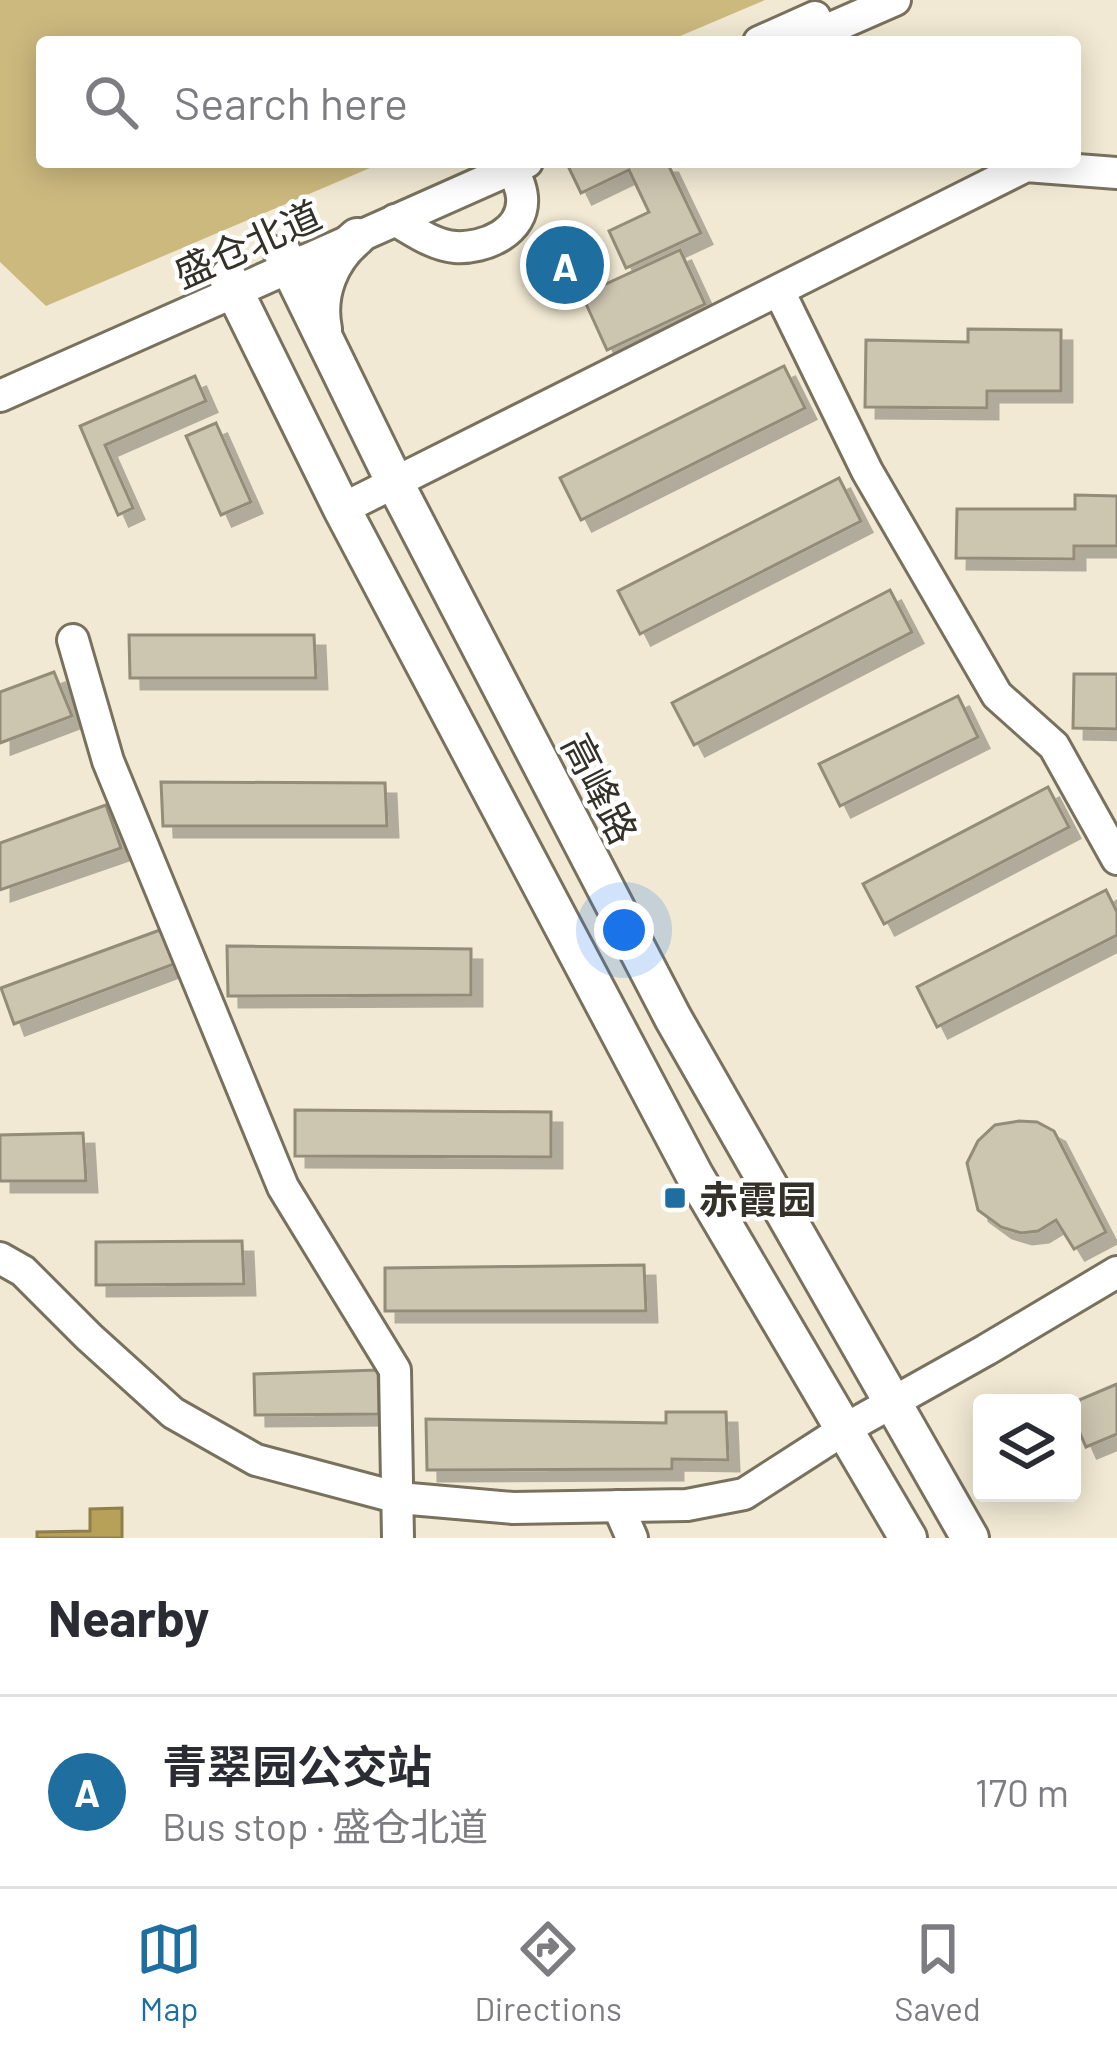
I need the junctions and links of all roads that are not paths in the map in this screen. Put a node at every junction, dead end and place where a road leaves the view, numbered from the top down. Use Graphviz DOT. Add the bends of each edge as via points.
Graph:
graph roads {
  1 [pos="854,0"];
  2 [pos="895,0"];
  3 [pos="773,36"];
  4 [pos="814,36"];
  5 [pos="500,168"];
  6 [pos="501,168"];
  7 [pos="511,168"];
  8 [pos="1022,168"];
  9 [pos="1056,168"];
  10 [pos="1117,172"];
  11 [pos="395,220"];
  12 [pos="357,237"];
  13 [pos="286,261"];
  14 [pos="231,285"];
  15 [pos="779,291"];
  16 [pos="325,339"];
  17 [pos="0,377"];
  18 [pos="0,396"];
  19 [pos="395,483"];
  20 [pos="342,508"];
  21 [pos="74,640"];
  22 [pos="1117,859"];
  23 [pos="0,1258"];
  24 [pos="1117,1272"];
  25 [pos="892,1403"];
  26 [pos="845,1429"];
  27 [pos="398,1498"];
  28 [pos="618,1506"];
  29 [pos="398,1538"];
  30 [pos="632,1538"];
  31 [pos="908,1538"];
  32 [pos="970,1538"];
  1 -- 3 [label="street"];
  2 -- 4 [label="street"];
  5 -- 13 [label="street, 盛仓北道"];
  6 -- 11 [label="street, 盛仓北道"];
  7 -- 11 [label="street" via="522,207 495,239 453,247"];
  8 -- 15 [label="street"];
  9 -- 10 [label="street"];
  11 -- 12 [label="street, 盛仓北道"];
  12 -- 13 [label="street, 盛仓北道"];
  12 -- 16 [label="main road" via="327,280"];
  13 -- 14 [label="street, 盛仓北道"];
  13 -- 16 [label="main road, 高峰路"];
  14 -- 17 [label="street, 盛仓北道"];
  14 -- 18 [label="street, 盛仓北道"];
  14 -- 20 [label="main road"];
  15 -- 19 [label="street"];
  15 -- 22 [label="street" via="867,470 997,695 1054,746"];
  16 -- 19 [label="main road, 高峰路"];
  19 -- 20 [label="street"];
  19 -- 25 [label="main road, 高峰路" via="673,1018"];
  20 -- 26 [label="main road" via="695,1176"];
  21 -- 27 [label="street" via="108,760 283,1187 395,1370"];
  23 -- 27 [label="street" via="23,1270 173,1413 256,1460"];
  24 -- 25 [label="street"];
  25 -- 26 [label="street"];
  25 -- 32 [label="main road, 高峰路"];
  26 -- 28 [label="street" via="744,1494"];
  26 -- 31 [label="main road"];
  27 -- 28 [label="street"];
  27 -- 29 [label="street"];
  28 -- 30 [label="street"];
}
